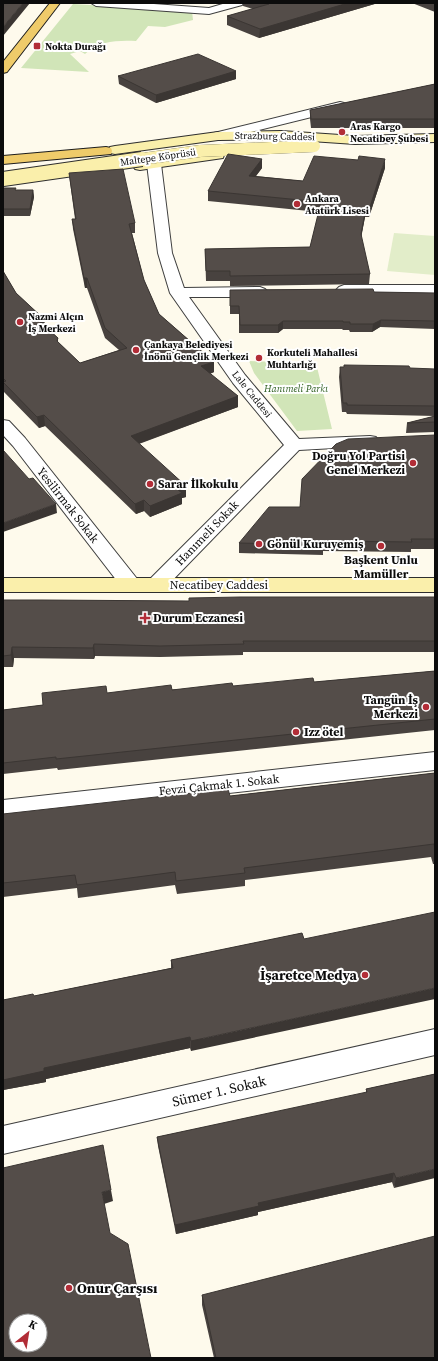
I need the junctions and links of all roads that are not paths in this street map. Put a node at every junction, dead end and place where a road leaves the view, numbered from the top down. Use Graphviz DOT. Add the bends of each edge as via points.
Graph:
graph roads {
  1 [pos="55,3"];
  2 [pos="96,3"];
  3 [pos="238,3"];
  4 [pos="142,5"];
  5 [pos="3,70"];
  6 [pos="355,103"];
  7 [pos="218,136"];
  8 [pos="435,138"];
  9 [pos="356,143"];
  10 [pos="313,144"];
  11 [pos="435,145"];
  12 [pos="110,150"];
  13 [pos="3,160"];
  14 [pos="147,165"];
  15 [pos="3,172"];
  16 [pos="113,172"];
  17 [pos="3,179"];
  18 [pos="3,185"];
  19 [pos="435,290"];
  20 [pos="327,291"];
  21 [pos="272,292"];
  22 [pos="178,293"];
  23 [pos="3,425"];
  24 [pos="388,440"];
  25 [pos="294,445"];
  26 [pos="3,585"];
  27 [pos="131,585"];
  28 [pos="156,585"];
  29 [pos="435,585"];
  30 [pos="435,761"];
  31 [pos="3,809"];
  32 [pos="435,1042"];
  33 [pos="3,1140"];
  1 -- 5 [label="main road"];
  2 -- 4 [label="street"];
  3 -- 4 [label="street" via="209,11"];
  6 -- 7 [label="street"];
  7 -- 9 [label="main road, Strazburg Caddesi" via="281,135"];
  7 -- 12 [label="main road, Strazburg Caddesi"];
  8 -- 9 [label="main road, Strazburg Caddesi"];
  9 -- 10 [label="main road"];
  9 -- 11 [label="main road, Strazburg Caddesi"];
  9 -- 14 [label="main road, Strazburg Caddesi" via="216,155"];
  10 -- 15 [label="main road, Maltepe Köprüsü" via="196,146"];
  10 -- 17 [label="main road, Maltepe Köprüsü, bridge" via="200,151"];
  12 -- 13 [label="main road"];
  12 -- 14 [label="main road" via="131,151 143,156"];
  12 -- 16 [label="main road" via="95,156 92,163 99,169"];
  14 -- 16 [label="main road, Strazburg Caddesi" via="128,171"];
  14 -- 22 [label="street, Lale Caddesi" via="165,254"];
  16 -- 18 [label="main road"];
  19 -- 20 [label="street"];
  21 -- 22 [label="street"];
  22 -- 25 [label="street, Lale Caddesi" via="239,379"];
  23 -- 27 [label="street, Yesilirmak Sokak"];
  24 -- 25 [label="street"];
  25 -- 28 [label="street, Hanımeli Sokak"];
  26 -- 27 [label="main road, Necatibey Caddesi"];
  27 -- 28 [label="main road, Necatibey Caddesi"];
  28 -- 29 [label="main road, Necatibey Caddesi"];
  30 -- 31 [label="street, Fevzi Çakmak 1. Sokak"];
  32 -- 33 [label="street, Sümer 1. Sokak"];
}
